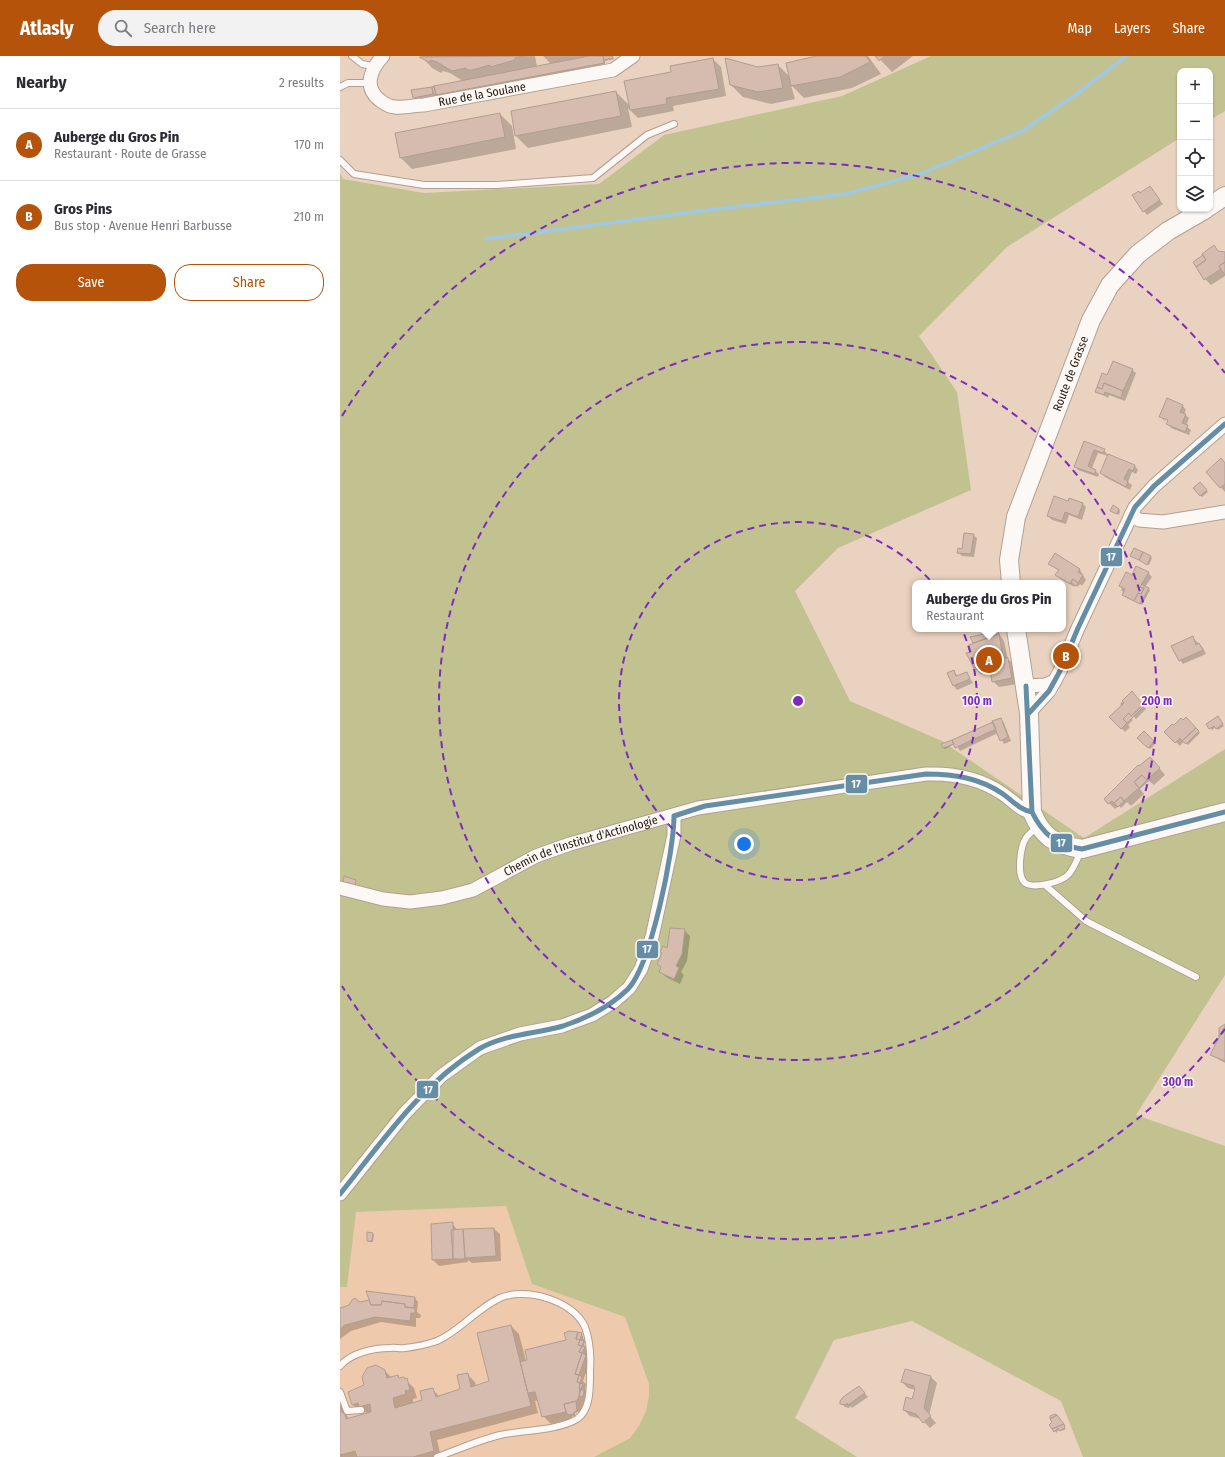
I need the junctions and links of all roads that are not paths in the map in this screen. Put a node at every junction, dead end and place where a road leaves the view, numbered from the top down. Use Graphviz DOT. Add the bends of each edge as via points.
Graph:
graph roads {
  1 [pos="352,56"];
  2 [pos="382,56"];
  3 [pos="634,56"];
  4 [pos="373,66"];
  5 [pos="369,82"];
  6 [pos="340,87"];
  7 [pos="674,124"];
  8 [pos="340,160"];
  9 [pos="1225,196"];
  10 [pos="1213,204"];
  11 [pos="1201,212"];
  12 [pos="1225,424"];
  13 [pos="1225,512"];
  14 [pos="1131,515"];
  15 [pos="1012,580"];
  16 [pos="1017,632"];
  17 [pos="1055,681"];
  18 [pos="1026,686"];
  19 [pos="1029,713"];
  20 [pos="1225,812"];
  21 [pos="674,816"];
  22 [pos="1035,820"];
  23 [pos="1082,849"];
  24 [pos="1045,885"];
  25 [pos="340,888"];
  26 [pos="1196,977"];
  27 [pos="340,1194"];
  28 [pos="340,1366"];
  29 [pos="340,1392"];
  30 [pos="361,1410"];
  31 [pos="437,1457"];
  1 -- 4 [label="lane" via="362,64"];
  2 -- 4 [label="street"];
  3 -- 5 [label="street, Rue de la Soulane" via="613,70 424,105 395,107 385,104 373,96"];
  4 -- 5 [label="street"];
  5 -- 6 [label="lane" via="348,82"];
  7 -- 8 [label="lane" via="648,135 593,178 497,185 424,185 354,174"];
  9 -- 10 [label="main road"];
  11 -- 15 [label="main road, Route de Grasse" via="1168,231 1138,254 1110,285 1091,320 1016,518 1010,560"];
  12 -- 14 [label="street" via="1154,486"];
  13 -- 14 [label="street" via="1163,522 1139,520"];
  14 -- 17 [label="street"];
  16 -- 18 [label="main road"];
  17 -- 18 [label="street" via="1045,685"];
  17 -- 19 [label="street"];
  18 -- 19 [label="main road"];
  19 -- 22 [label="main road"];
  20 -- 23 [label="main road"];
  21 -- 22 [label="street, Chemin de l'Institut d'Actinologie" via="705,806 926,774 942,774 984,783"];
  21 -- 25 [label="street, Chemin de l'Institut d'Actinologie" via="543,853 473,890 442,898 410,902 383,899"];
  21 -- 27 [label="street" via="674,835 652,936 640,969 629,988 592,1016 562,1026 520,1034 480,1048 441,1076 404,1114"];
  22 -- 23 [label="main road" via="1045,835 1058,843"];
  22 -- 24 [label="lane" via="1026,838 1020,872 1024,882 1030,886"];
  23 -- 24 [label="lane" via="1067,877"];
  24 -- 26 [label="lane" via="1086,921"];
  28 -- 31 [label="lane" via="352,1356 372,1350 404,1348 436,1341 447,1336 486,1306 516,1294 552,1299 570,1310 584,1326 591,1354 590,1388 583,1414 564,1424 498,1435"];
  29 -- 30 [label="lane" via="347,1411"];
}
